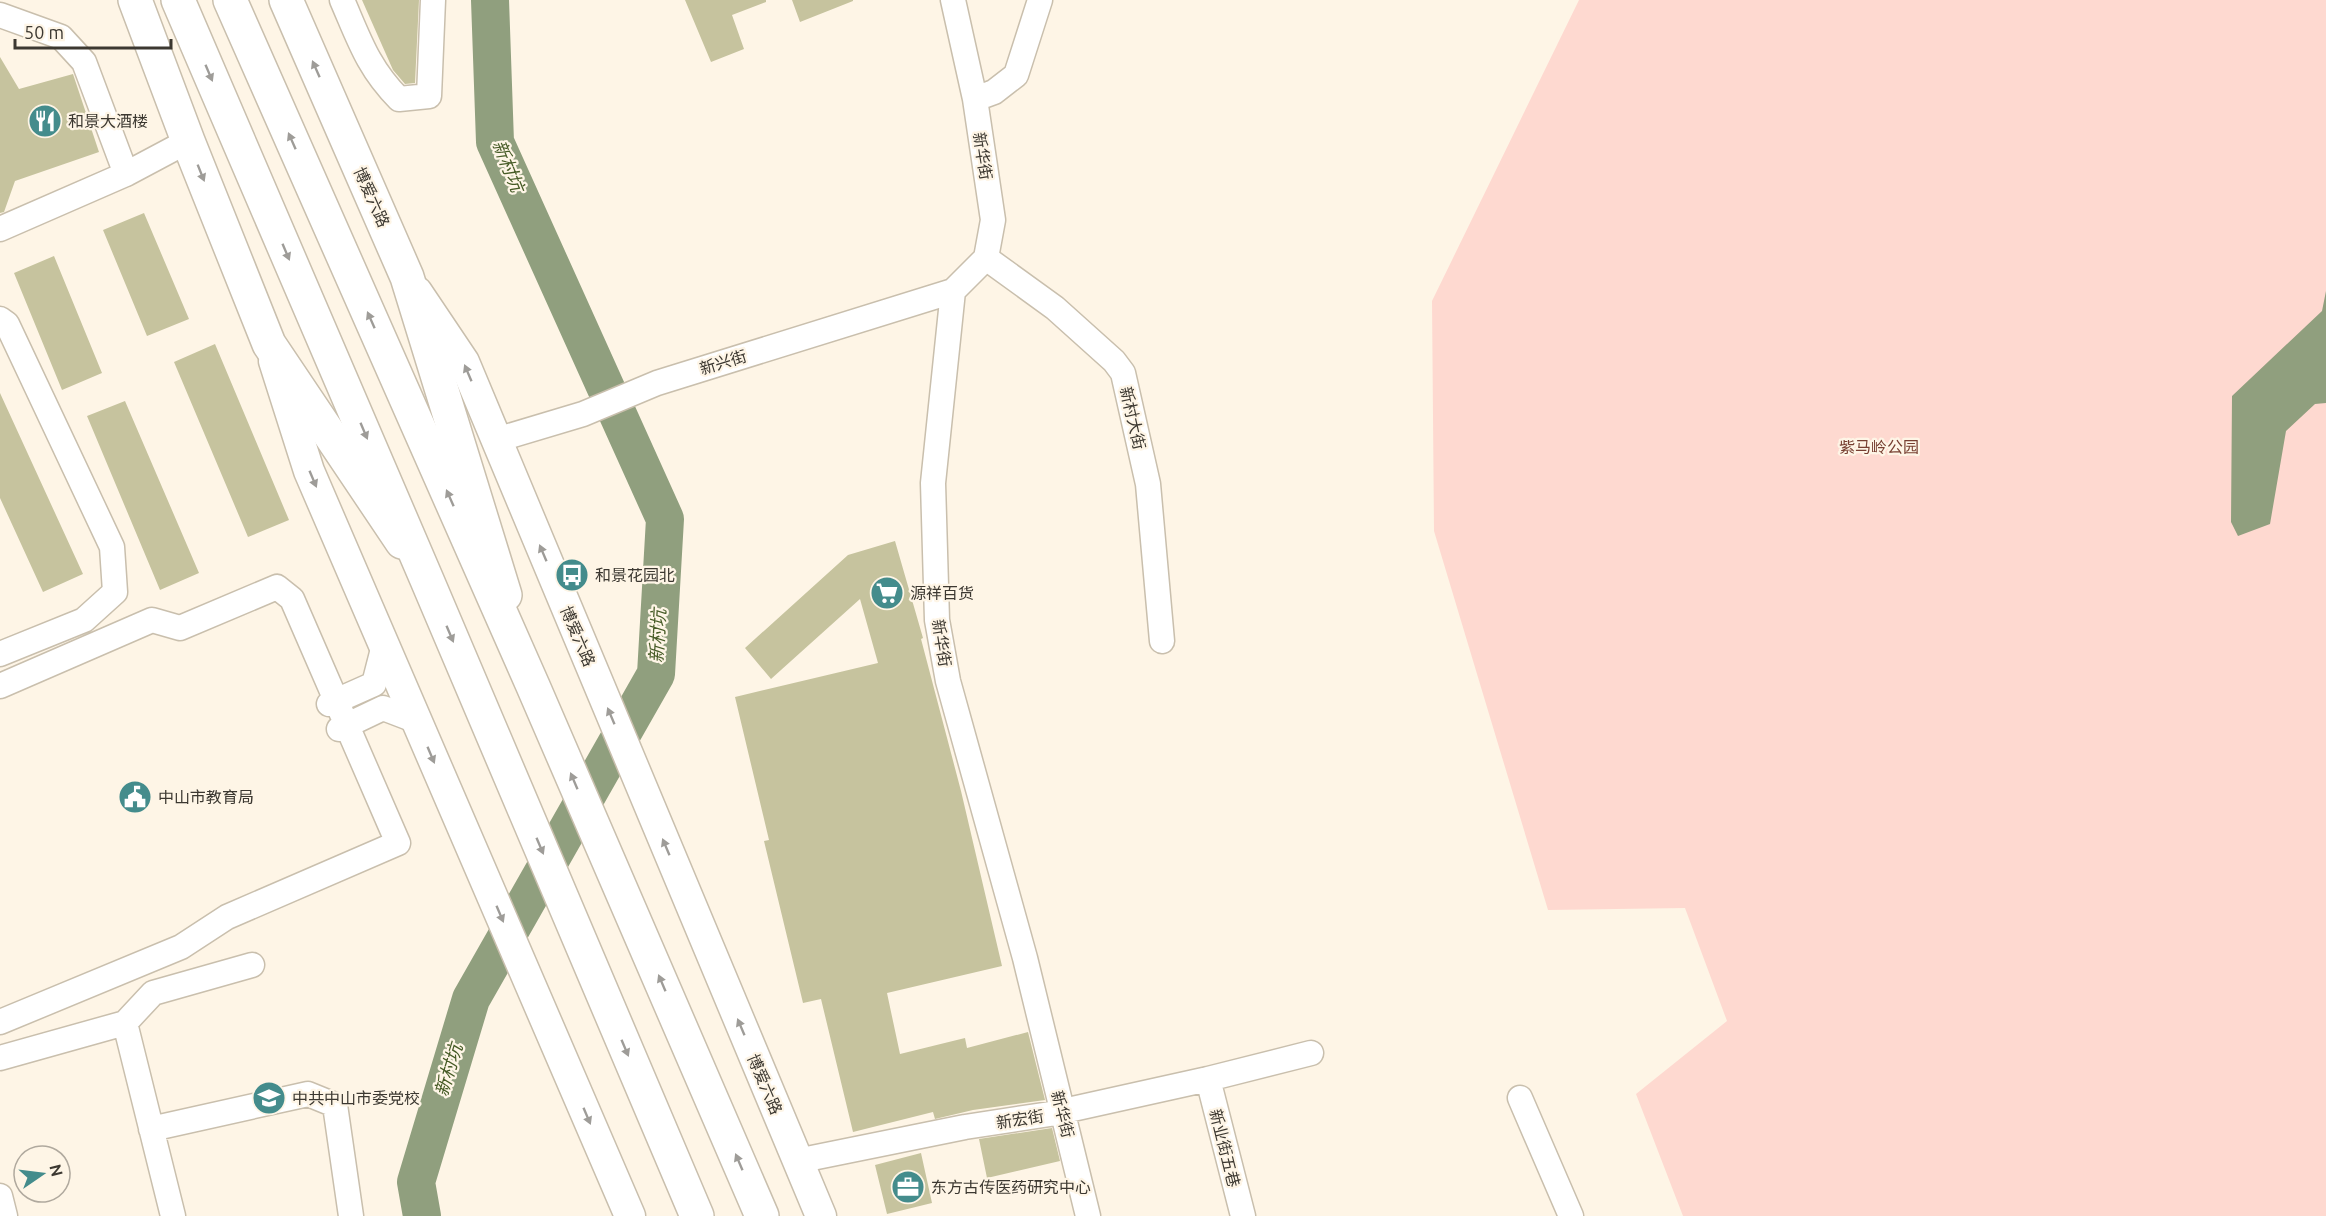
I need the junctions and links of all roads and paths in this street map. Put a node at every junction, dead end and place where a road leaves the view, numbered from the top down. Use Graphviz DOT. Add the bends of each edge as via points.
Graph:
graph roads {
  1 [pos="135,0"];
  2 [pos="178,0"];
  3 [pos="230,0"];
  4 [pos="286,0"];
  5 [pos="342,0"];
  6 [pos="433,0"];
  7 [pos="953,0"];
  8 [pos="1040,0"];
  9 [pos="0,15"];
  10 [pos="975,99"];
  11 [pos="188,141"];
  12 [pos="126,174"];
  13 [pos="0,229"];
  14 [pos="986,258"];
  15 [pos="407,277"];
  16 [pos="953,291"];
  17 [pos="0,319"];
  18 [pos="269,344"];
  19 [pos="496,440"];
  20 [pos="427,580"];
  21 [pos="1162,641"];
  22 [pos="384,645"];
  23 [pos="0,654"];
  24 [pos="0,686"];
  25 [pos="533,686"];
  26 [pos="0,693"];
  27 [pos="333,703"];
  28 [pos="417,721"];
  29 [pos="343,727"];
  30 [pos="252,965"];
  31 [pos="0,1011"];
  32 [pos="0,1022"];
  33 [pos="125,1023"];
  34 [pos="1311,1053"];
  35 [pos="0,1058"];
  36 [pos="1208,1079"];
  37 [pos="1520,1098"];
  38 [pos="1062,1111"];
  39 [pos="151,1129"];
  40 [pos="797,1161"];
  41 [pos="678,1173"];
  42 [pos="0,1196"];
  43 [pos="5,1216"];
  44 [pos="173,1216"];
  45 [pos="351,1216"];
  46 [pos="630,1216"];
  47 [pos="679,1216"];
  48 [pos="697,1216"];
  49 [pos="762,1216"];
  50 [pos="821,1216"];
  51 [pos="1088,1216"];
  52 [pos="1243,1216"];
  53 [pos="1571,1216"];
  1 -- 11 [label="main road"];
  2 -- 20 [label="main road, one-way"];
  25 -- 3 [label="main road, one-way"];
  15 -- 4 [label="main road, 博爱六路, one-way"];
  5 -- 6 [label="street" via="371,67 399,99 429,96"];
  7 -- 10 [label="street, 新华街"];
  8 -- 10 [label="street" via="1016,75 994,92"];
  9 -- 12 [label="street" via="61,37 84,62"];
  10 -- 14 [label="street, 新华街" via="993,220"];
  11 -- 12 [label="street"];
  11 -- 18 [label="main road, one-way"];
  12 -- 13 [label="street"];
  14 -- 16 [label="street"];
  14 -- 21 [label="street, 新村大街" via="1055,308 1114,361 1122,373 1148,484"];
  19 -- 15 [label="street, 博爱六路, one-way" via="464,363"];
  15 -- 25 [label="main road"];
  16 -- 19 [label="street, 新兴街" via="657,382 583,414"];
  16 -- 38 [label="street, 新华街" via="933,483 937,620 948,681 1025,958"];
  17 -- 23 [label="street" via="7,324 112,547 115,592 84,620"];
  18 -- 20 [label="main road"];
  18 -- 22 [label="street, one-way" via="309,471"];
  40 -- 19 [label="street, 博爱六路, one-way"];
  20 -- 41 [label="main road, one-way"];
  22 -- 27 [label="street" via="374,684"];
  22 -- 28 [label="street"];
  24 -- 27 [label="street" via="152,620 180,628 277,587 292,599"];
  49 -- 25 [label="main road, one-way"];
  26 -- 27 [label="street" via="150,628 182,635 273,598 286,605"];
  27 -- 29 [label="street"];
  28 -- 29 [label="street" via="383,708"];
  28 -- 46 [label="street, one-way"];
  29 -- 31 [label="street" via="384,833 380,843 221,912 175,940"];
  29 -- 32 [label="street" via="398,843 227,917 181,947"];
  30 -- 33 [label="street" via="153,993"];
  33 -- 35 [label="street"];
  33 -- 39 [label="street"];
  34 -- 36 [label="street, 新宏街"];
  36 -- 38 [label="street, 新宏街"];
  36 -- 52 [label="street, 新业街五巷"];
  37 -- 53 [label="street"];
  38 -- 40 [label="street, 新宏街"];
  38 -- 51 [label="street, 新华街"];
  39 -- 44 [label="street"];
  39 -- 45 [label="street" via="308,1094 335,1105"];
  40 -- 50 [label="street, 博爱六路"];
  41 -- 47 [label="main road"];
  41 -- 48 [label="main road"];
  42 -- 43 [label="street"];
}
